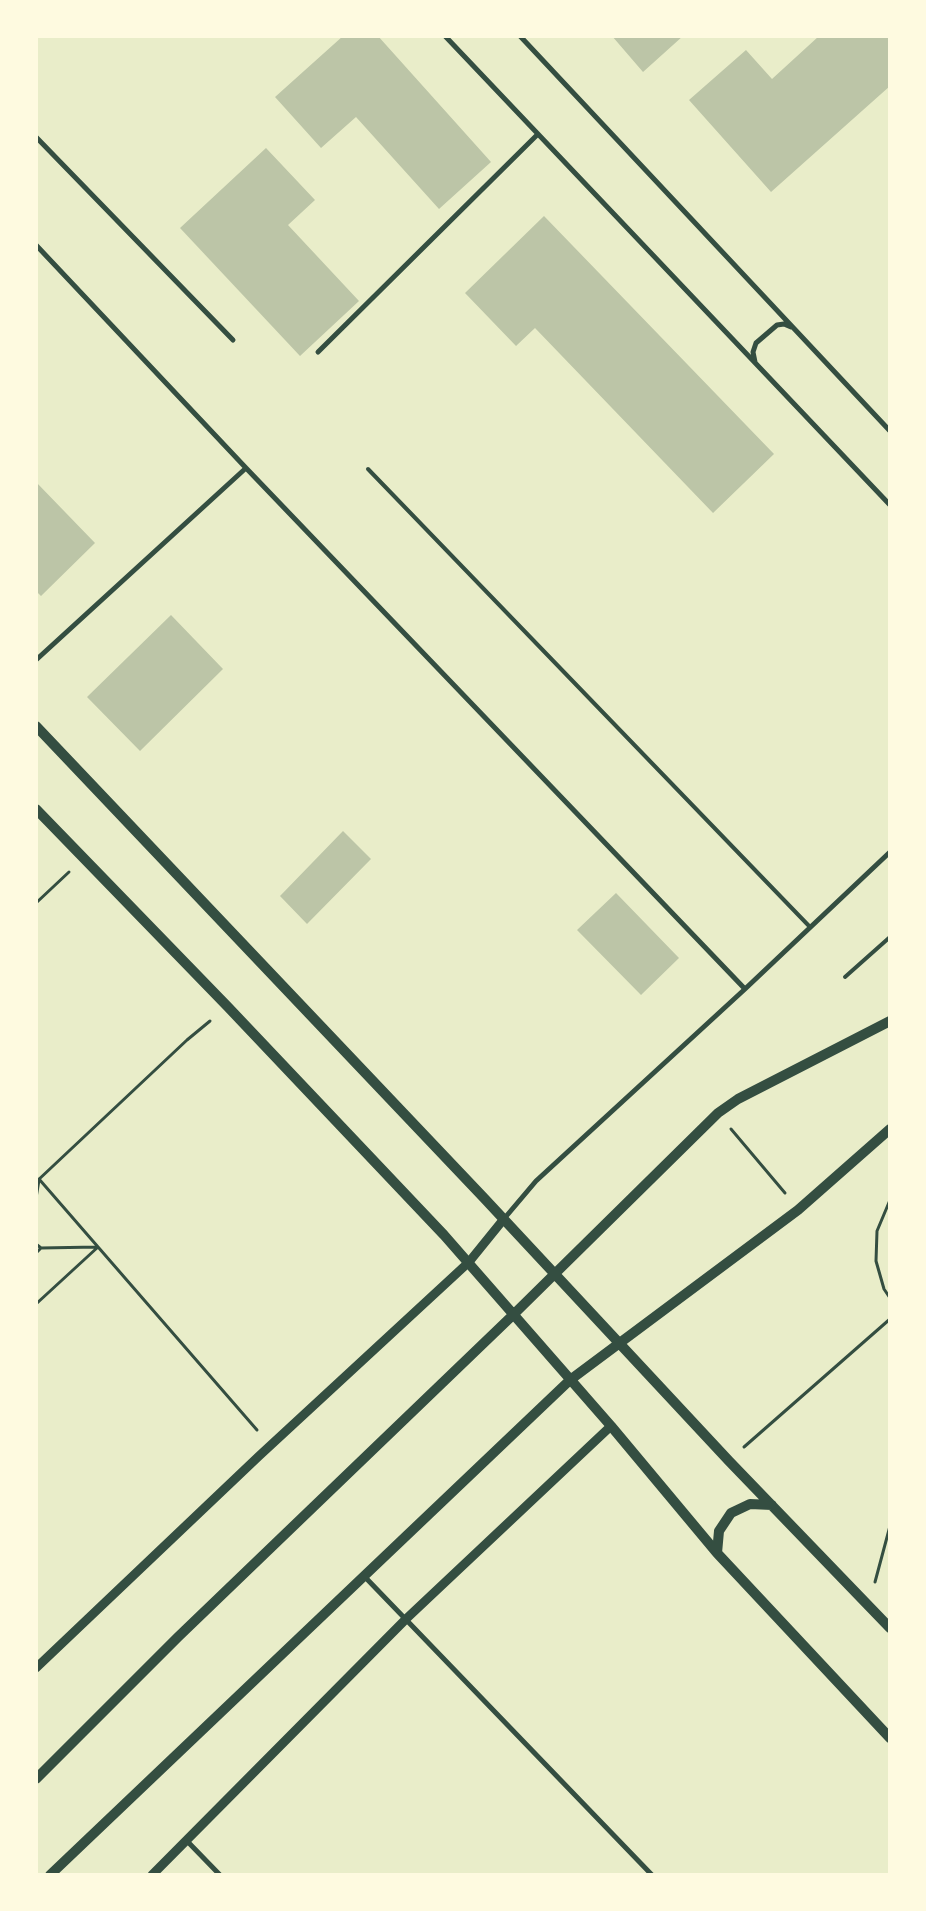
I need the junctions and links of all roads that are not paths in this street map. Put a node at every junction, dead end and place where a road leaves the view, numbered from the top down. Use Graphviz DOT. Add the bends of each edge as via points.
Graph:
graph roads {
  1 [pos="445,36"];
  2 [pos="520,36"];
  3 [pos="538,134"];
  4 [pos="36,137"];
  5 [pos="36,245"];
  6 [pos="796,330"];
  7 [pos="233,340"];
  8 [pos="318,352"];
  9 [pos="755,362"];
  10 [pos="890,431"];
  11 [pos="246,468"];
  12 [pos="368,469"];
  13 [pos="890,505"];
  14 [pos="36,660"];
  15 [pos="36,726"];
  16 [pos="36,809"];
  17 [pos="890,852"];
  18 [pos="810,928"];
  19 [pos="890,938"];
  20 [pos="845,977"];
  21 [pos="745,989"];
  22 [pos="890,1020"];
  23 [pos="890,1129"];
  24 [pos="503,1220"];
  25 [pos="469,1262"];
  26 [pos="555,1274"];
  27 [pos="514,1314"];
  28 [pos="620,1343"];
  29 [pos="570,1380"];
  30 [pos="611,1426"];
  31 [pos="772,1505"];
  32 [pos="717,1553"];
  33 [pos="363,1576"];
  34 [pos="406,1619"];
  35 [pos="890,1628"];
  36 [pos="36,1668"];
  37 [pos="890,1738"];
  38 [pos="36,1779"];
  39 [pos="187,1841"];
  40 [pos="50,1875"];
  41 [pos="152,1875"];
  42 [pos="220,1875"];
  43 [pos="652,1875"];
  1 -- 3 [label="street"];
  2 -- 6 [label="street"];
  3 -- 8 [label="street"];
  3 -- 9 [label="street"];
  4 -- 7 [label="street"];
  5 -- 11 [label="street"];
  6 -- 9 [label="street" via="784,324 777,325 756,343 753,352"];
  6 -- 10 [label="street"];
  9 -- 13 [label="street"];
  11 -- 14 [label="street"];
  11 -- 21 [label="street"];
  12 -- 18 [label="lane"];
  15 -- 24 [label="main road"];
  16 -- 25 [label="main road"];
  17 -- 18 [label="street"];
  18 -- 21 [label="street"];
  19 -- 20 [label="lane"];
  21 -- 24 [label="street" via="536,1181"];
  22 -- 26 [label="main road" via="738,1099 718,1113"];
  23 -- 28 [label="main road" via="798,1210"];
  24 -- 25 [label="street"];
  24 -- 26 [label="main road"];
  25 -- 27 [label="main road"];
  25 -- 36 [label="street"];
  26 -- 27 [label="main road"];
  26 -- 28 [label="main road"];
  27 -- 29 [label="main road"];
  27 -- 38 [label="main road" via="178,1636"];
  28 -- 29 [label="main road"];
  28 -- 31 [label="main road"];
  29 -- 30 [label="main road"];
  29 -- 33 [label="main road"];
  30 -- 32 [label="main road"];
  30 -- 34 [label="street"];
  31 -- 32 [label="main road" via="750,1504 731,1513 719,1531"];
  31 -- 35 [label="main road"];
  32 -- 37 [label="main road"];
  33 -- 34 [label="street"];
  33 -- 40 [label="main road"];
  34 -- 39 [label="street"];
  34 -- 43 [label="street"];
  39 -- 41 [label="street"];
  39 -- 42 [label="street"];
}
